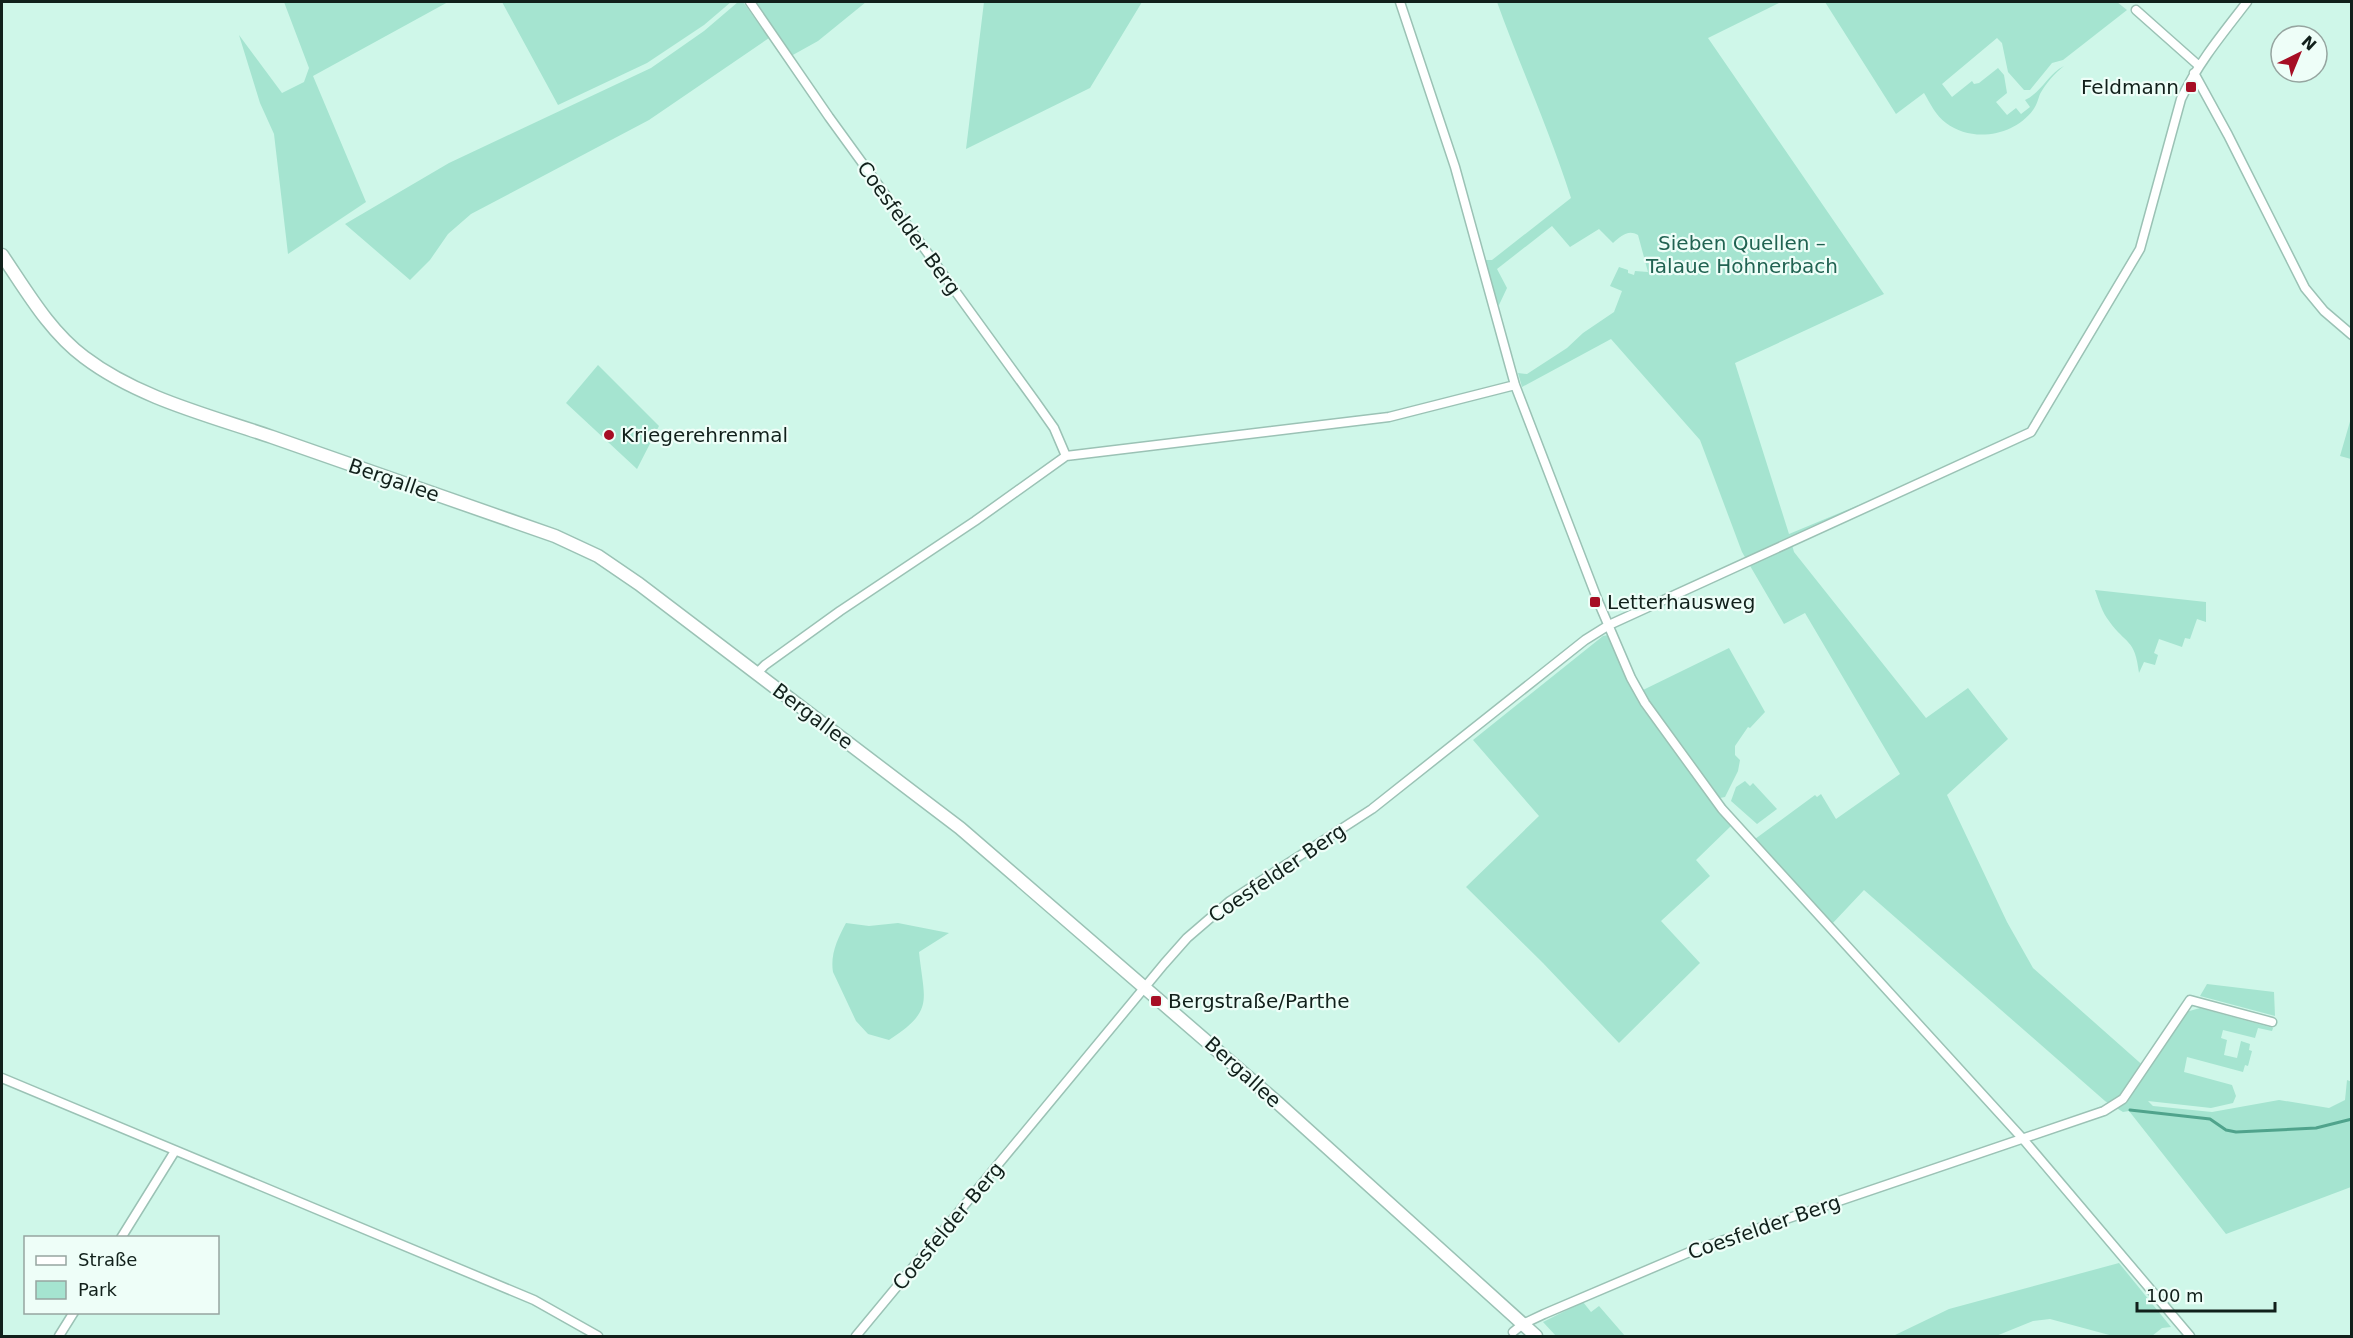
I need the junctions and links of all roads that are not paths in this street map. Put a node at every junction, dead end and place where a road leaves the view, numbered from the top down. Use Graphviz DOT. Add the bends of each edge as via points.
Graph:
graph roads {
  1 [pos="750,2"];
  2 [pos="1400,2"];
  3 [pos="2247,2"];
  4 [pos="2136,10"];
  5 [pos="2196,69"];
  6 [pos="2,255"];
  7 [pos="2352,335"];
  8 [pos="1515,385"];
  9 [pos="1066,456"];
  10 [pos="1609,626"];
  11 [pos="757,673"];
  12 [pos="1146,986"];
  13 [pos="2272,1022"];
  14 [pos="2,1078"];
  15 [pos="2023,1139"];
  16 [pos="176,1151"];
  17 [pos="122,1236"];
  18 [pos="73,1314"];
  19 [pos="1518,1328"];
  20 [pos="59,1336"];
  21 [pos="598,1336"];
  22 [pos="856,1336"];
  23 [pos="1536,1336"];
  24 [pos="2190,1336"];
  1 -- 9 [label="street, Coesfelder Berg" via="1047,419"];
  2 -- 8 [label="street" via="1455,167"];
  3 -- 5 [label="street, Coesfelder Berg"];
  4 -- 5 [label="street"];
  5 -- 7 [label="street" via="2305,288"];
  5 -- 10 [label="street, Coesfelder Berg" via="2181,99 2140,249 2031,432"];
  6 -- 11 [label="street, Bergallee" via="66,340 117,379 585,549 639,584"];
  8 -- 9 [label="street" via="1389,417"];
  8 -- 10 [label="street"];
  9 -- 11 [label="street" via="840,611"];
  10 -- 12 [label="street, Coesfelder Berg" via="1585,640 1372,809 1215,914 1187,938"];
  10 -- 15 [label="street" via="1645,703 1722,809"];
  11 -- 12 [label="street, Bergallee" via="960,828"];
  12 -- 19 [label="street, Bergallee"];
  12 -- 22 [label="street, Coesfelder Berg"];
  13 -- 15 [label="street, Coesfelder Berg" via="2190,1000 2123,1099 2104,1111"];
  14 -- 16 [label="street"];
  15 -- 19 [label="street, Coesfelder Berg" via="1692,1251"];
  15 -- 24 [label="street"];
  16 -- 17 [label="street"];
  16 -- 21 [label="street" via="534,1300"];
  18 -- 20 [label="street"];
  19 -- 23 [label="street, Bergallee"];
}
